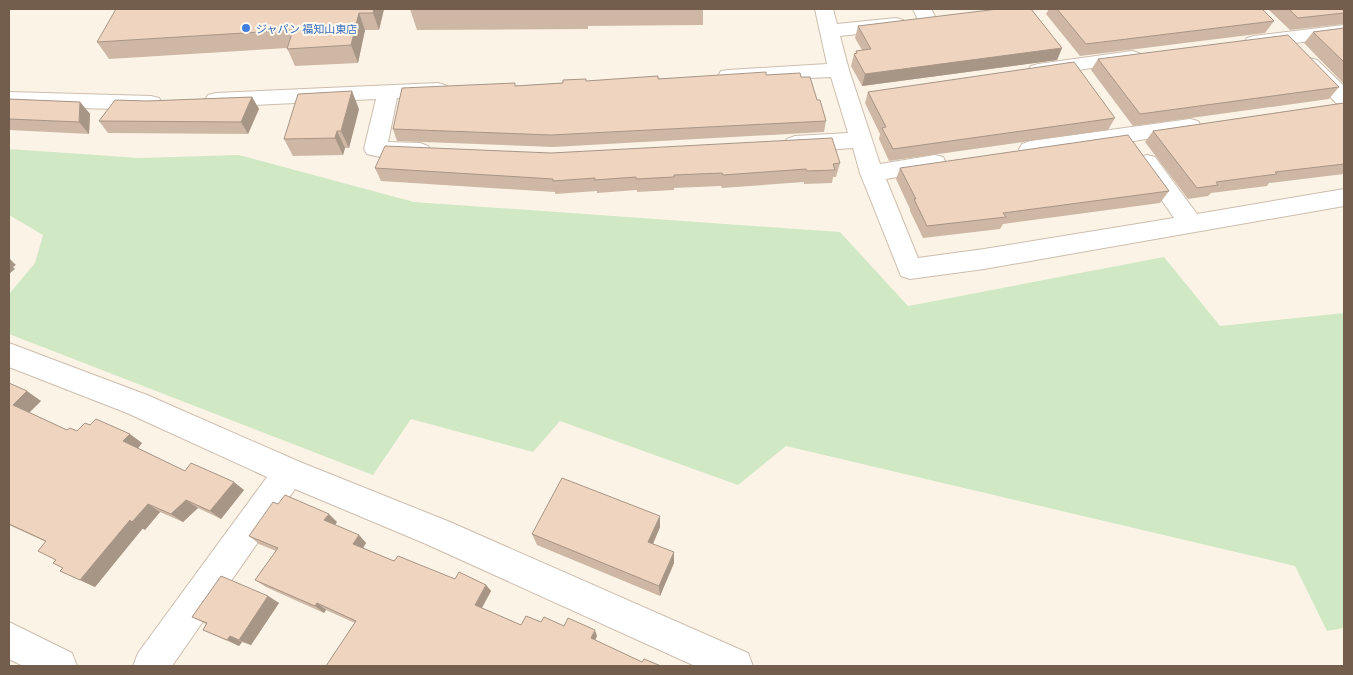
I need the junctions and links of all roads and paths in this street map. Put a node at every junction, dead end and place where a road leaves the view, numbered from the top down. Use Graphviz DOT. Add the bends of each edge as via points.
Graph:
graph roads {
  1 [pos="824,9"];
  2 [pos="925,14"];
  3 [pos="946,18"];
  4 [pos="1267,20"];
  5 [pos="830,31"];
  6 [pos="1344,31"];
  7 [pos="1284,38"];
  8 [pos="1058,44"];
  9 [pos="1236,44"];
  10 [pos="1151,55"];
  11 [pos="1074,65"];
  12 [pos="839,70"];
  13 [pos="1015,73"];
  14 [pos="706,77"];
  15 [pos="1091,87"];
  16 [pos="457,89"];
  17 [pos="388,92"];
  18 [pos="9,99"];
  19 [pos="195,101"];
  20 [pos="166,102"];
  21 [pos="1338,103"];
  22 [pos="1112,116"];
  23 [pos="1212,123"];
  24 [pos="1126,135"];
  25 [pos="862,140"];
  26 [pos="772,145"];
  27 [pos="444,152"];
  28 [pos="1009,152"];
  29 [pos="960,160"];
  30 [pos="872,172"];
  31 [pos="1344,198"];
  32 [pos="1191,224"];
  33 [pos="9,355"];
  34 [pos="288,472"];
  35 [pos="9,640"];
  36 [pos="59,666"];
  37 [pos="151,666"];
  38 [pos="735,666"];
  1 -- 5 [label="street"];
  2 -- 3 [label="street"];
  2 -- 5 [label="street"];
  4 -- 7 [label="street"];
  5 -- 12 [label="street"];
  6 -- 7 [label="street"];
  7 -- 9 [label="street"];
  7 -- 21 [label="street"];
  8 -- 11 [label="street"];
  10 -- 11 [label="street"];
  11 -- 13 [label="street"];
  11 -- 15 [label="street"];
  12 -- 14 [label="street"];
  12 -- 25 [label="street" via="858,96"];
  16 -- 17 [label="street"];
  17 -- 19 [label="street"];
  17 -- 27 [label="street" via="375,149"];
  18 -- 20 [label="street"];
  22 -- 24 [label="street"];
  23 -- 24 [label="street"];
  24 -- 28 [label="street"];
  24 -- 32 [label="street"];
  25 -- 26 [label="street"];
  25 -- 30 [label="street"];
  29 -- 30 [label="street"];
  30 -- 32 [label="street" via="910,269"];
  31 -- 32 [label="street"];
  33 -- 34 [label="street" via="137,404"];
  34 -- 37 [label="street"];
  34 -- 38 [label="street" via="438,533"];
  35 -- 36 [label="street"];
}
